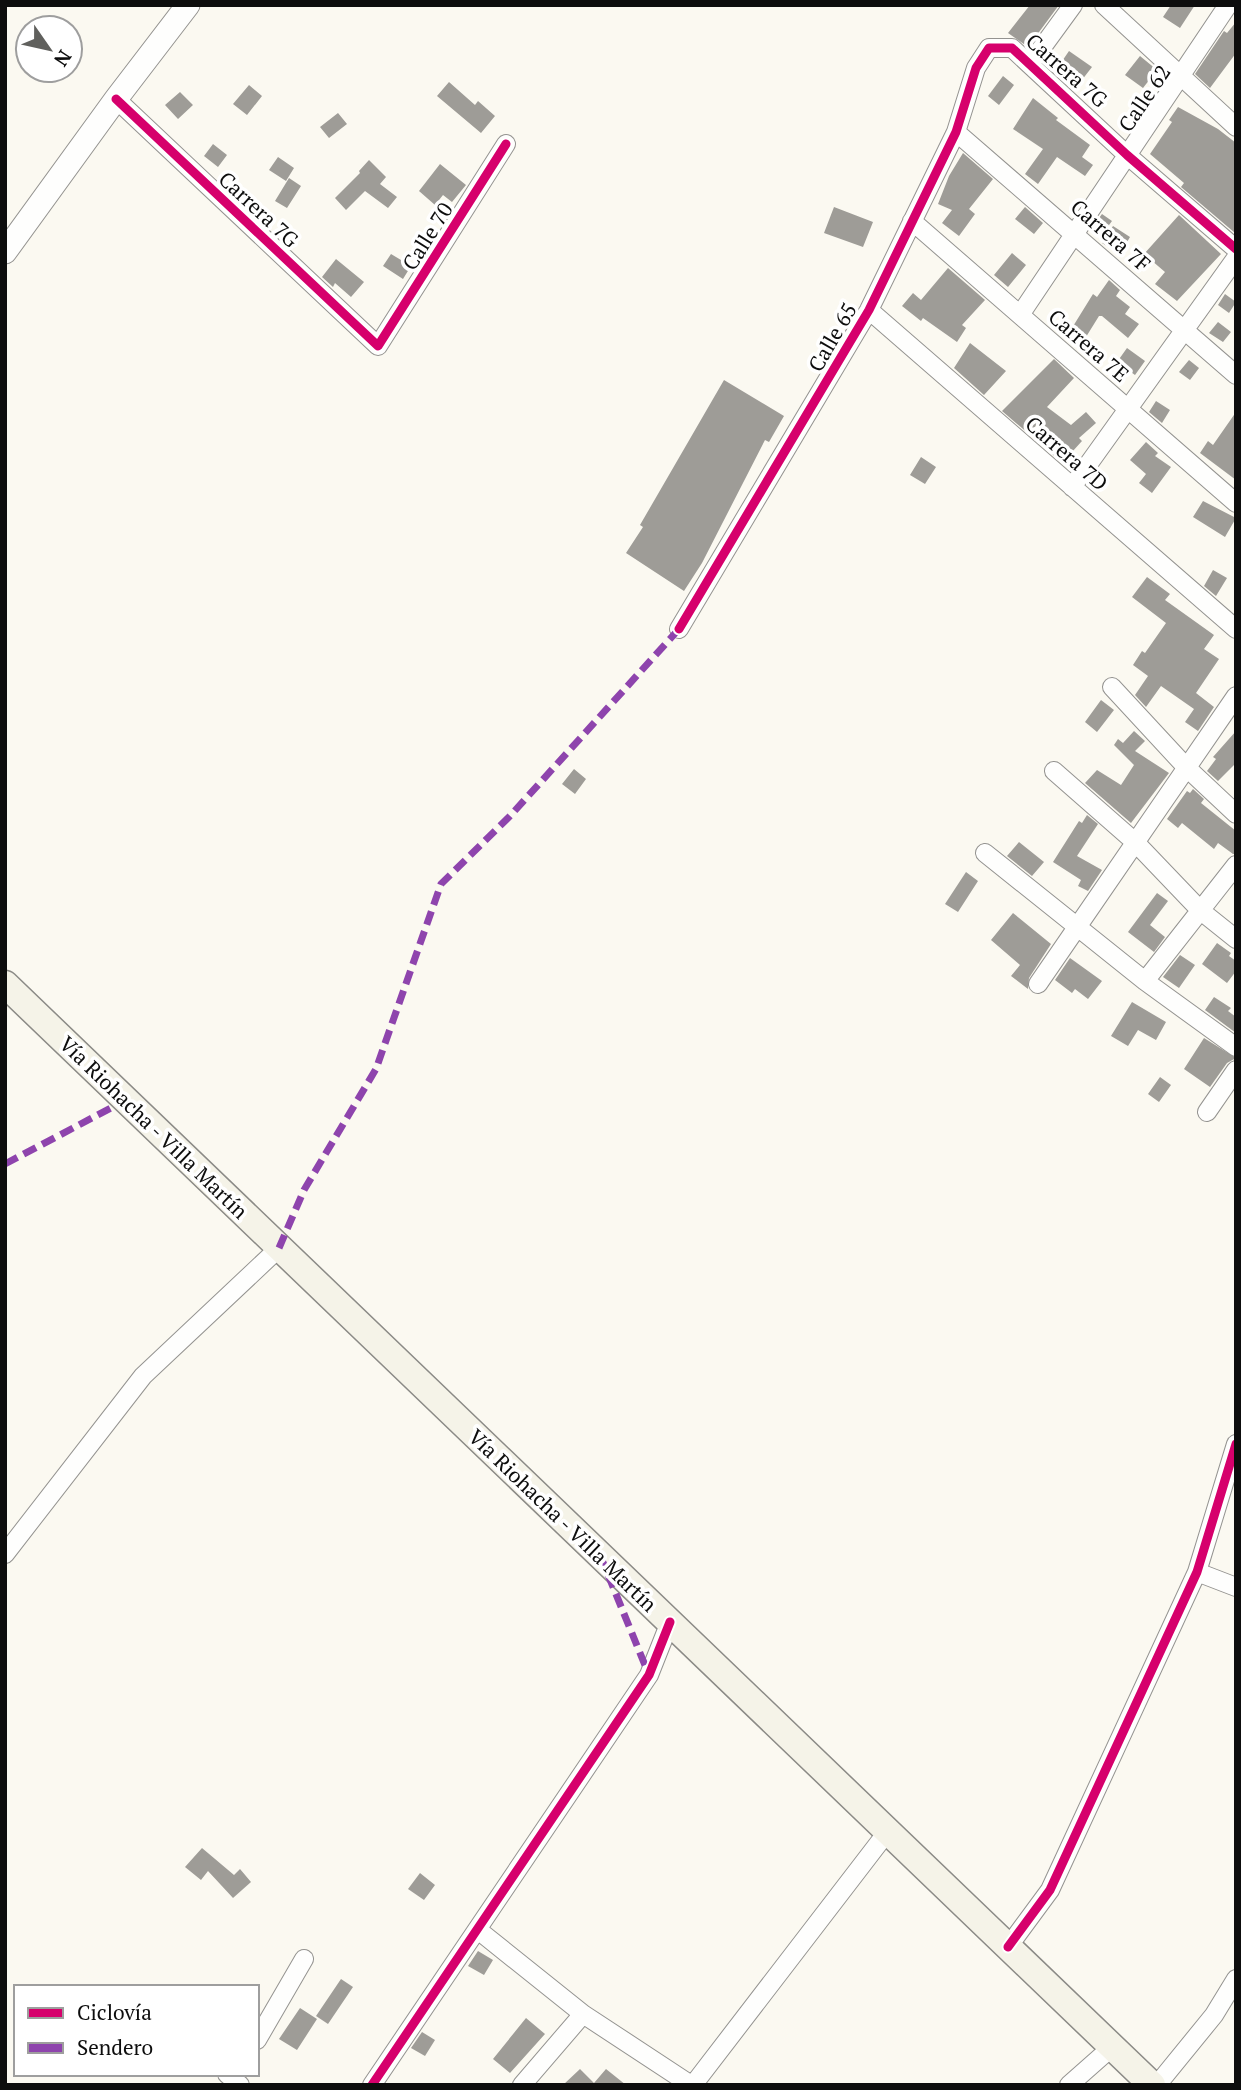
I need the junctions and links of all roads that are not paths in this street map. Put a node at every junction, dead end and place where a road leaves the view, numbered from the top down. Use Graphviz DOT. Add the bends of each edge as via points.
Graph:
graph roads {
  1 [pos="188,5"];
  2 [pos="1073,5"];
  3 [pos="1104,5"];
  4 [pos="1228,5"];
  5 [pos="989,48"];
  6 [pos="1030,64"];
  7 [pos="1178,77"];
  8 [pos="116,99"];
  9 [pos="1236,127"];
  10 [pos="956,132"];
  11 [pos="506,144"];
  12 [pos="1127,155"];
  13 [pos="912,221"];
  14 [pos="1074,233"];
  15 [pos="1236,249"];
  16 [pos="5,252"];
  17 [pos="1236,258"];
  18 [pos="869,310"];
  19 [pos="1020,315"];
  20 [pos="1185,329"];
  21 [pos="379,346"];
  22 [pos="1236,375"];
  23 [pos="1128,408"];
  24 [pos="1072,487"];
  25 [pos="1236,503"];
  26 [pos="679,629"];
  27 [pos="1236,629"];
  28 [pos="1112,687"];
  29 [pos="1236,696"];
  30 [pos="1187,768"];
  31 [pos="1054,771"];
  32 [pos="1236,814"];
  33 [pos="1135,842"];
  34 [pos="985,853"];
  35 [pos="1236,865"];
  36 [pos="1201,911"];
  37 [pos="1077,926"];
  38 [pos="1236,939"];
  39 [pos="1145,981"];
  40 [pos="5,984"];
  41 [pos="1038,984"];
  42 [pos="1236,1047"];
  43 [pos="1236,1070"];
  44 [pos="1207,1112"];
  45 [pos="279,1248"];
  46 [pos="1236,1444"];
  47 [pos="5,1554"];
  48 [pos="1197,1572"];
  49 [pos="1236,1587"];
  50 [pos="670,1622"];
  51 [pos="888,1831"];
  52 [pos="478,1930"];
  53 [pos="1008,1947"];
  54 [pos="304,1959"];
  55 [pos="1236,1979"];
  56 [pos="583,2014"];
  57 [pos="259,2037"];
  58 [pos="1112,2047"];
  59 [pos="372,2085"];
  60 [pos="522,2085"];
  61 [pos="692,2085"];
  62 [pos="1069,2085"];
  63 [pos="1154,2085"];
  1 -- 8 [label="street"];
  2 -- 6 [label="street"];
  3 -- 7 [label="street"];
  4 -- 7 [label="street, Calle 62"];
  5 -- 6 [label="street, Carrera 7G" via="1012,48"];
  5 -- 10 [label="street, Calle 65" via="976,68"];
  6 -- 12 [label="street, Carrera 7G"];
  7 -- 9 [label="street"];
  7 -- 12 [label="street, Calle 62"];
  8 -- 16 [label="street"];
  8 -- 21 [label="street, Carrera 7G"];
  10 -- 13 [label="street, Calle 65"];
  10 -- 14 [label="street, Carrera 7F"];
  11 -- 21 [label="street, Calle 70"];
  12 -- 14 [label="street, Calle 62"];
  12 -- 15 [label="street, Carrera 7G"];
  13 -- 18 [label="street, Calle 65"];
  13 -- 19 [label="street, Carrera 7E"];
  14 -- 19 [label="street, Calle 62"];
  14 -- 20 [label="street, Carrera 7F"];
  17 -- 20 [label="street"];
  18 -- 24 [label="street, Carrera 7D"];
  18 -- 26 [label="street, Calle 65"];
  19 -- 23 [label="street, Carrera 7E"];
  20 -- 22 [label="street, Carrera 7F"];
  20 -- 23 [label="street"];
  23 -- 24 [label="street"];
  23 -- 25 [label="street, Carrera 7E"];
  24 -- 27 [label="street, Carrera 7D"];
  28 -- 30 [label="street"];
  29 -- 30 [label="street"];
  30 -- 32 [label="street"];
  30 -- 33 [label="street"];
  31 -- 33 [label="street"];
  33 -- 36 [label="street"];
  33 -- 37 [label="street"];
  34 -- 37 [label="street"];
  35 -- 36 [label="street"];
  36 -- 38 [label="street"];
  36 -- 39 [label="street"];
  37 -- 39 [label="street"];
  37 -- 41 [label="street"];
  39 -- 42 [label="street"];
  40 -- 45 [label="main road, Vía Riohacha - Villa Martín"];
  43 -- 44 [label="street"];
  45 -- 47 [label="street" via="143,1376"];
  45 -- 50 [label="main road, Vía Riohacha - Villa Martín"];
  46 -- 48 [label="street"];
  48 -- 49 [label="street"];
  48 -- 53 [label="street" via="1050,1890"];
  50 -- 51 [label="main road, Vía Riohacha - Villa Martín"];
  50 -- 52 [label="street" via="649,1675"];
  51 -- 53 [label="main road, Vía Riohacha - Villa Martín"];
  51 -- 61 [label="street"];
  52 -- 56 [label="street"];
  52 -- 59 [label="street"];
  53 -- 58 [label="main road, Vía Riohacha - Villa Martín"];
  54 -- 57 [label="street"];
  55 -- 63 [label="street" via="1214,2015"];
  56 -- 60 [label="street"];
  56 -- 61 [label="street"];
  58 -- 62 [label="street"];
  58 -- 63 [label="main road, Vía Riohacha - Villa Martín"];
}
